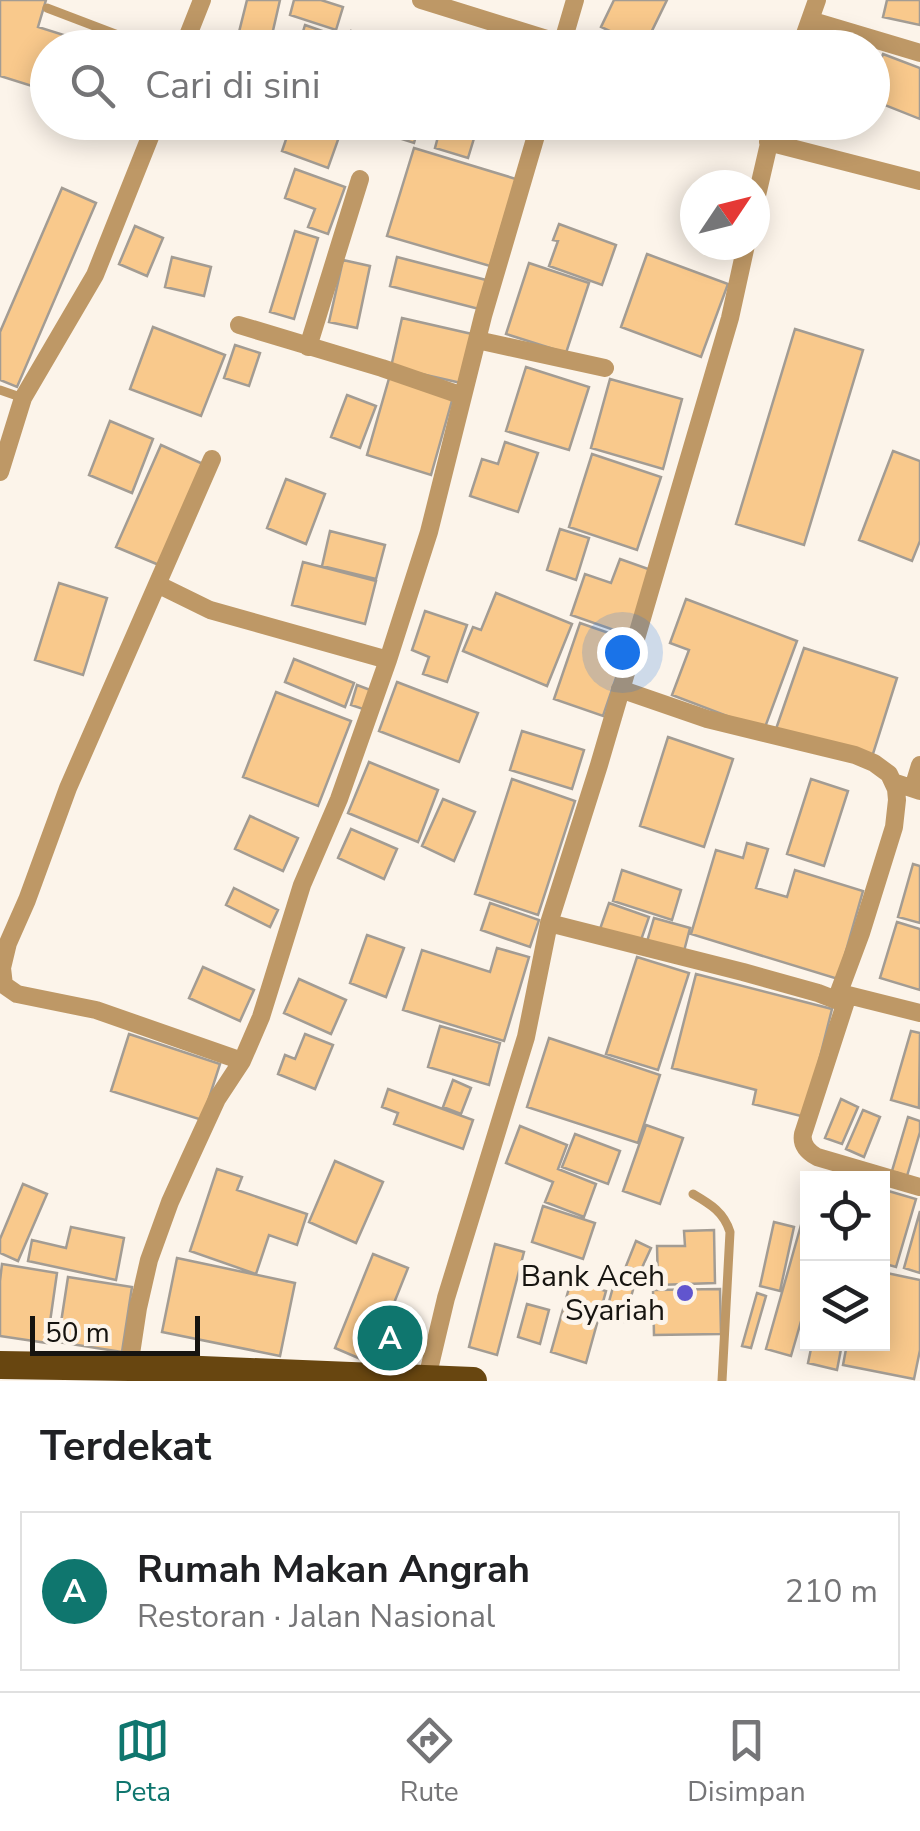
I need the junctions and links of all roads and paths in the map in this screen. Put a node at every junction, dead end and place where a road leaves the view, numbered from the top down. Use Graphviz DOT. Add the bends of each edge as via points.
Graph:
graph roads {
  1 [pos="202,0"];
  2 [pos="421,0"];
  3 [pos="575,0"];
  4 [pos="817,0"];
  5 [pos="47,8"];
  6 [pos="810,20"];
  7 [pos="105,30"];
  8 [pos="190,30"];
  9 [pos="516,30"];
  10 [pos="569,30"];
  11 [pos="806,30"];
  12 [pos="843,30"];
  13 [pos="890,44"];
  14 [pos="920,53"];
  15 [pos="149,140"];
  16 [pos="535,140"];
  17 [pos="768,142"];
  18 [pos="762,170"];
  19 [pos="360,179"];
  20 [pos="920,181"];
  21 [pos="743,260"];
  22 [pos="239,325"];
  23 [pos="477,340"];
  24 [pos="308,346"];
  25 [pos="605,368"];
  26 [pos="1,391"];
  27 [pos="463,396"];
  28 [pos="22,398"];
  29 [pos="212,459"];
  30 [pos="0,472"];
  31 [pos="159,584"];
  32 [pos="388,660"];
  33 [pos="620,689"];
  34 [pos="920,764"];
  35 [pos="893,782"];
  36 [pos="917,789"];
  37 [pos="550,923"];
  38 [pos="842,998"];
  39 [pos="920,1012"];
  40 [pos="242,1061"];
  41 [pos="920,1187"];
  42 [pos="694,1194"];
  43 [pos="0,1365"];
  44 [pos="129,1366"];
  45 [pos="427,1378"];
  46 [pos="473,1381"];
  47 [pos="722,1381"];
  1 -- 8 [label="street"];
  2 -- 9 [label="street"];
  3 -- 10 [label="street"];
  4 -- 6 [label="street"];
  5 -- 7 [label="lane"];
  6 -- 11 [label="street"];
  6 -- 12 [label="street"];
  13 -- 14 [label="street"];
  15 -- 28 [label="street" via="95,275"];
  16 -- 23 [label="street"];
  17 -- 18 [label="street"];
  17 -- 20 [label="street"];
  19 -- 24 [label="street"];
  21 -- 33 [label="street"];
  22 -- 24 [label="street"];
  23 -- 25 [label="street"];
  23 -- 27 [label="street"];
  24 -- 27 [label="street"];
  26 -- 28 [label="lane"];
  27 -- 32 [label="street"];
  28 -- 30 [label="street"];
  29 -- 31 [label="street"];
  31 -- 32 [label="street" via="210,610"];
  31 -- 40 [label="street" via="68,788 8,943 2,982 17,994 96,1010"];
  32 -- 40 [label="street"];
  33 -- 35 [label="street" via="707,719 855,755"];
  33 -- 37 [label="street"];
  34 -- 36 [label="street"];
  35 -- 36 [label="street"];
  35 -- 38 [label="street" via="894,827"];
  37 -- 38 [label="street"];
  37 -- 45 [label="street" via="526,1037"];
  38 -- 39 [label="street"];
  38 -- 41 [label="street" via="804,1145 817,1157"];
  40 -- 44 [label="street" via="210,1114 148,1260"];
  42 -- 47 [label="lane" via="717,1210 730,1232"];
  43 -- 44 [label="highway"];
  44 -- 45 [label="highway"];
  45 -- 46 [label="highway"];
}
